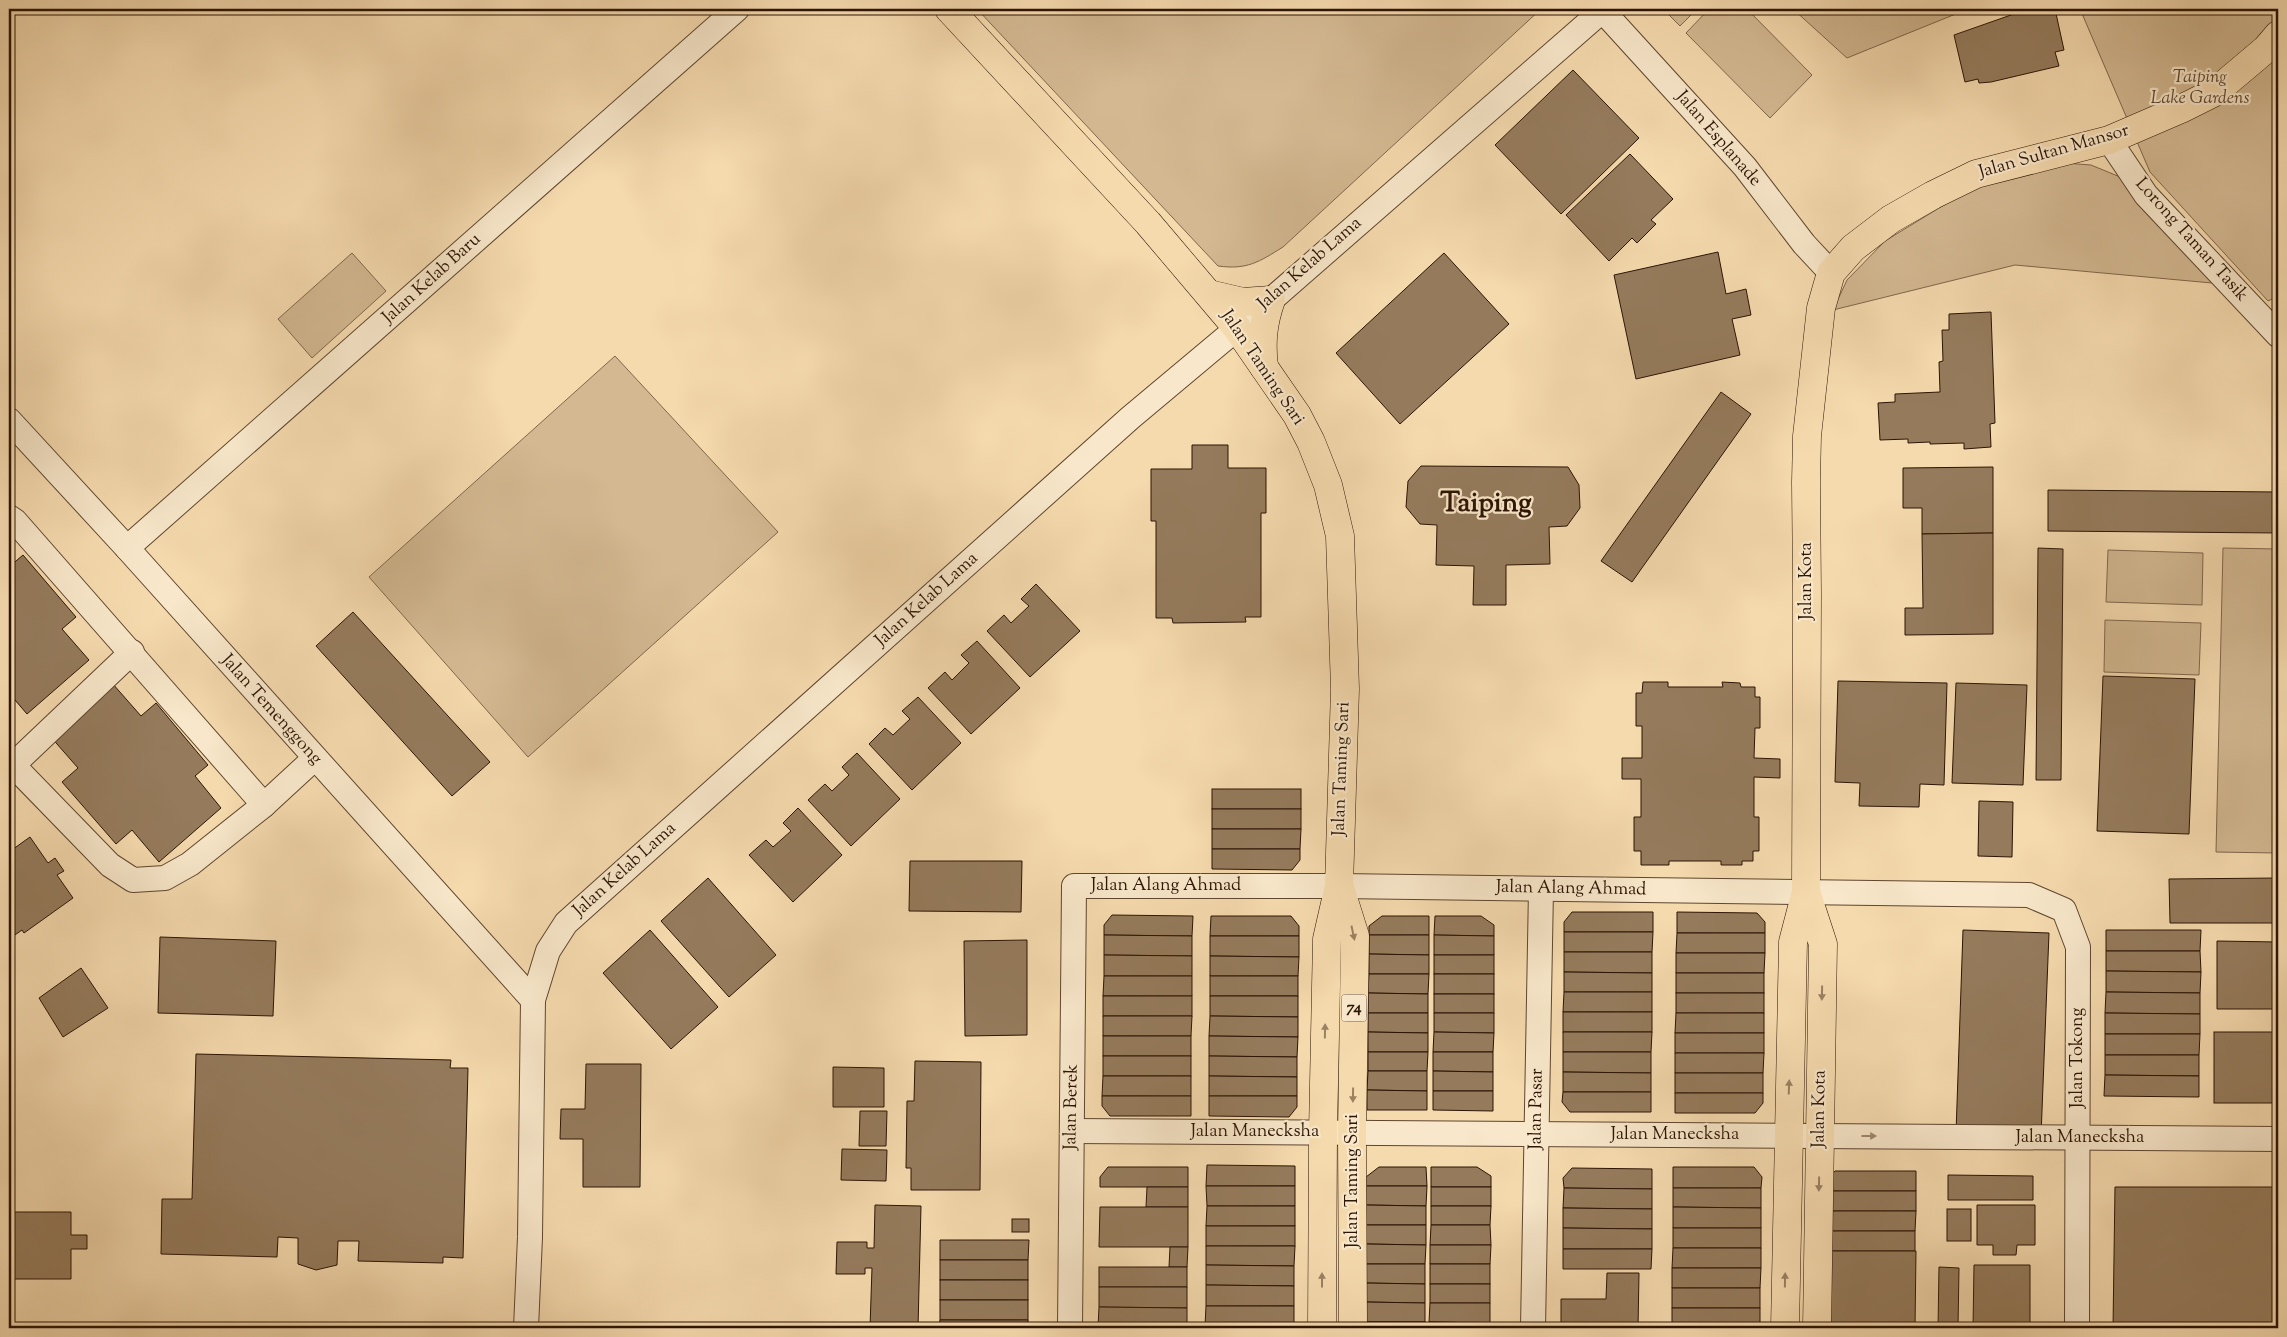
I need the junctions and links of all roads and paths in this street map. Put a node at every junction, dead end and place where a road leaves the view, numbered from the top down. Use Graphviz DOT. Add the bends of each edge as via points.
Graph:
graph roads {
  1 [pos="737,9"];
  2 [pos="949,9"];
  3 [pos="1602,10"];
  4 [pos="2278,35"];
  5 [pos="2109,140"];
  6 [pos="1831,273"];
  7 [pos="1209,294"];
  8 [pos="1270,300"];
  9 [pos="1237,328"];
  10 [pos="2278,335"];
  11 [pos="1264,367"];
  12 [pos="9,420"];
  13 [pos="9,517"];
  14 [pos="127,548"];
  15 [pos="132,652"];
  16 [pos="315,758"];
  17 [pos="11,763"];
  18 [pos="264,805"];
  19 [pos="1074,886"];
  20 [pos="1339,886"];
  21 [pos="1541,889"];
  22 [pos="1806,892"];
  23 [pos="2064,910"];
  24 [pos="533,1000"];
  25 [pos="1072,1131"];
  26 [pos="1323,1132"];
  27 [pos="1352,1133"];
  28 [pos="1536,1134"];
  29 [pos="1788,1136"];
  30 [pos="1820,1136"];
  31 [pos="2078,1138"];
  32 [pos="2278,1139"];
  33 [pos="526,1328"];
  34 [pos="1070,1328"];
  35 [pos="1322,1328"];
  36 [pos="1353,1328"];
  37 [pos="1533,1328"];
  38 [pos="1785,1328"];
  39 [pos="1817,1328"];
  40 [pos="2077,1328"];
  1 -- 14 [label="street, Jalan Kelab Baru"];
  2 -- 7 [label="main road, Jalan Taming Sari"];
  3 -- 6 [label="street, Jalan Esplanade" via="1745,167 1804,244"];
  3 -- 8 [label="street, Jalan Kelab Lama"];
  4 -- 5 [label="main road, Jalan Sultan Mansor" via="2215,92"];
  5 -- 6 [label="main road, Jalan Sultan Mansor" via="1976,174 1942,190 1891,219 1853,248"];
  5 -- 10 [label="street, Lorong Taman Tasik" via="2146,195"];
  6 -- 22 [label="main road, Jalan Kota" via="1821,308 1812,383 1806,482"];
  7 -- 8 [label="main road" via="1243,302"];
  7 -- 9 [label="main road, Jalan Taming Sari"];
  8 -- 9 [label="street, Jalan Kelab Lama"];
  8 -- 11 [label="main road" via="1262,329"];
  9 -- 11 [label="main road, Jalan Taming Sari"];
  9 -- 24 [label="street, Jalan Kelab Lama" via="1130,418 566,923 548,951"];
  11 -- 20 [label="main road, Jalan Taming Sari" via="1311,442 1328,485 1340,536 1344,689"];
  12 -- 14 [label="street, Jalan Temenggong"];
  13 -- 15 [label="street"];
  14 -- 16 [label="street, Jalan Temenggong"];
  15 -- 17 [label="street"];
  15 -- 18 [label="street"];
  16 -- 18 [label="street"];
  16 -- 24 [label="street, Jalan Temenggong"];
  17 -- 18 [label="street" via="110,865 133,880 166,878 190,864"];
  19 -- 20 [label="street, Jalan Alang Ahmad"];
  19 -- 25 [label="street, Jalan Berek"];
  20 -- 21 [label="street, Jalan Alang Ahmad"];
  26 -- 20 [label="main road, Jalan Taming Sari / 74, one-way" via="1327,939"];
  20 -- 27 [label="main road, Jalan Taming Sari / 74, one-way" via="1355,936"];
  21 -- 22 [label="street, Jalan Alang Ahmad"];
  21 -- 28 [label="street, Jalan Pasar"];
  22 -- 23 [label="street, Jalan Alang Ahmad" via="2029,895"];
  29 -- 22 [label="main road, Jalan Kota, one-way" via="1793,942"];
  22 -- 30 [label="main road, Jalan Kota, one-way" via="1823,944"];
  23 -- 31 [label="street, Jalan Tokong" via="2078,947"];
  24 -- 33 [label="street, Jalan Kelab Lama"];
  25 -- 26 [label="street, Jalan Manecksha"];
  25 -- 34 [label="street, Jalan Berek"];
  26 -- 27 [label="street, Jalan Manecksha"];
  35 -- 26 [label="main road, Jalan Taming Sari / 74, one-way"];
  27 -- 28 [label="street, Jalan Manecksha"];
  27 -- 36 [label="main road, Jalan Taming Sari / 74"];
  28 -- 29 [label="street, Jalan Manecksha"];
  28 -- 37 [label="street, Jalan Pasar"];
  29 -- 30 [label="street, Jalan Manecksha"];
  38 -- 29 [label="main road, Jalan Kota, one-way"];
  30 -- 31 [label="street, Jalan Manecksha, one-way"];
  30 -- 39 [label="main road, Jalan Kota, one-way"];
  31 -- 32 [label="street, Jalan Manecksha"];
  31 -- 40 [label="street, Jalan Tokong"];
}
